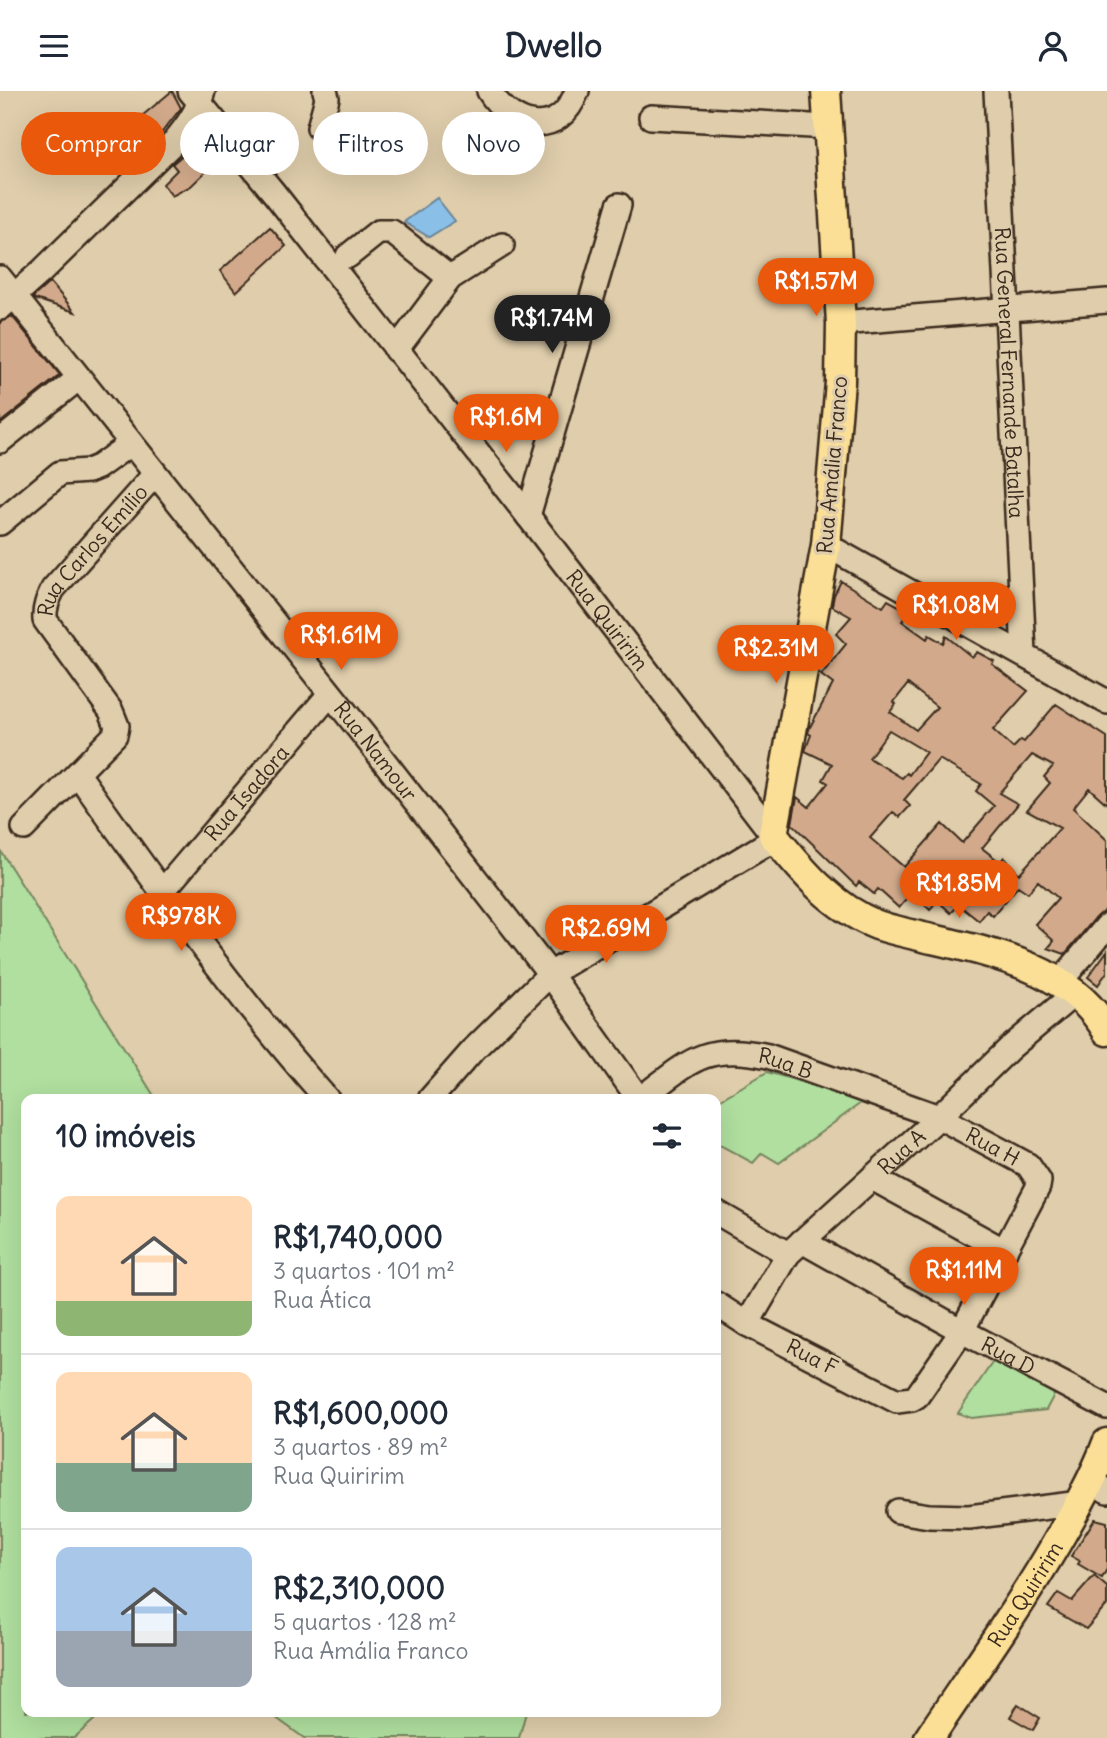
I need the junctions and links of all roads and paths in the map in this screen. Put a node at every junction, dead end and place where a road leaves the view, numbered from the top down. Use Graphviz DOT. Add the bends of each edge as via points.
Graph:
graph roads {
  1 [pos="325,91"];
  2 [pos="489,91"];
  3 [pos="578,91"];
  4 [pos="826,91"];
  5 [pos="996,91"];
  6 [pos="198,95"];
  7 [pos="323,112"];
  8 [pos="651,117"];
  9 [pos="828,127"];
  10 [pos="619,205"];
  11 [pos="502,245"];
  12 [pos="348,256"];
  13 [pos="0,278"];
  14 [pos="450,278"];
  15 [pos="1107,301"];
  16 [pos="7,302"];
  17 [pos="1006,309"];
  18 [pos="841,323"];
  19 [pos="396,350"];
  20 [pos="79,378"];
  21 [pos="0,441"];
  22 [pos="130,444"];
  23 [pos="155,474"];
  24 [pos="528,516"];
  25 [pos="0,523"];
  26 [pos="826,545"];
  27 [pos="1024,654"];
  28 [pos="330,694"];
  29 [pos="1107,702"];
  30 [pos="78,774"];
  31 [pos="24,828"];
  32 [pos="773,835"];
  33 [pos="162,892"];
  34 [pos="1107,926"];
  35 [pos="550,974"];
  36 [pos="1066,988"];
  37 [pos="1107,1031"];
  38 [pos="323,1094"];
  39 [pos="434,1094"];
  40 [pos="636,1094"];
  41 [pos="647,1094"];
  42 [pos="939,1117"];
  43 [pos="872,1178"];
  44 [pos="721,1214"];
  45 [pos="795,1247"];
  46 [pos="1005,1251"];
  47 [pos="721,1307"];
  48 [pos="747,1324"];
  49 [pos="962,1331"];
  50 [pos="912,1399"];
  51 [pos="1107,1407"];
  52 [pos="1107,1443"];
  53 [pos="1093,1492"];
  54 [pos="898,1511"];
  55 [pos="929,1738"];
  1 -- 7 [label="street"];
  2 -- 3 [label="street" via="518,119 536,125 556,121"];
  4 -- 9 [label="main road, Rua Amália Franco"];
  5 -- 17 [label="street, Rua General Fernande Batalha"];
  6 -- 16 [label="street" via="189,124 164,152"];
  6 -- 19 [label="street, Rua Quiririm"];
  8 -- 9 [label="street"];
  9 -- 18 [label="main road, Rua Amália Franco"];
  10 -- 24 [label="street"];
  11 -- 14 [label="street"];
  12 -- 14 [label="street" via="378,232 392,232"];
  13 -- 16 [label="street, Rua Namour"];
  14 -- 19 [label="street"];
  15 -- 17 [label="street"];
  16 -- 20 [label="street, Rua Namour"];
  17 -- 18 [label="street"];
  17 -- 27 [label="street, Rua General Fernande Batalha"];
  18 -- 26 [label="main road, Rua Amália Franco"];
  19 -- 24 [label="street, Rua Quiririm"];
  20 -- 21 [label="street"];
  20 -- 22 [label="street, Rua Namour"];
  22 -- 23 [label="street, Rua Namour"];
  22 -- 25 [label="street" via="98,467 60,473"];
  23 -- 28 [label="street, Rua Namour"];
  23 -- 30 [label="street, Rua Carlos Emílio" via="53,589 44,611 45,620 117,726"];
  24 -- 32 [label="street, Rua Quiririm"];
  26 -- 27 [label="street"];
  26 -- 32 [label="main road, Rua Amália Franco"];
  27 -- 29 [label="street"];
  28 -- 33 [label="street, Rua Isadora"];
  28 -- 35 [label="street, Rua Namour"];
  30 -- 31 [label="street, Rua Carlos Emílio"];
  30 -- 33 [label="street"];
  32 -- 35 [label="street" via="766,844"];
  32 -- 36 [label="main road, Rua Quiririm" via="804,874 834,901 876,925 1011,959"];
  33 -- 38 [label="street" via="275,1040"];
  34 -- 36 [label="street, Rua A"];
  35 -- 39 [label="street"];
  35 -- 40 [label="street, Rua Namour"];
  36 -- 37 [label="main road, Rua Quiririm"];
  36 -- 42 [label="street, Rua A"];
  41 -- 42 [label="street, Rua B" via="701,1056 722,1050 746,1051"];
  42 -- 43 [label="street, Rua A"];
  42 -- 46 [label="street, Rua H" via="1028,1165 1039,1181"];
  43 -- 45 [label="street, Rua A"];
  43 -- 46 [label="street"];
  44 -- 45 [label="street, Rua D"];
  45 -- 48 [label="street, Rua A"];
  45 -- 49 [label="street, Rua D"];
  46 -- 49 [label="street, Rua H"];
  47 -- 48 [label="street, Rua F"];
  48 -- 50 [label="street, Rua F" via="897,1401"];
  49 -- 50 [label="street, Rua H"];
  49 -- 51 [label="street, Rua D"];
  52 -- 53 [label="main road, Rua Quiririm"];
  53 -- 54 [label="street" via="970,1517"];
  53 -- 55 [label="main road, Rua Quiririm"];
}
